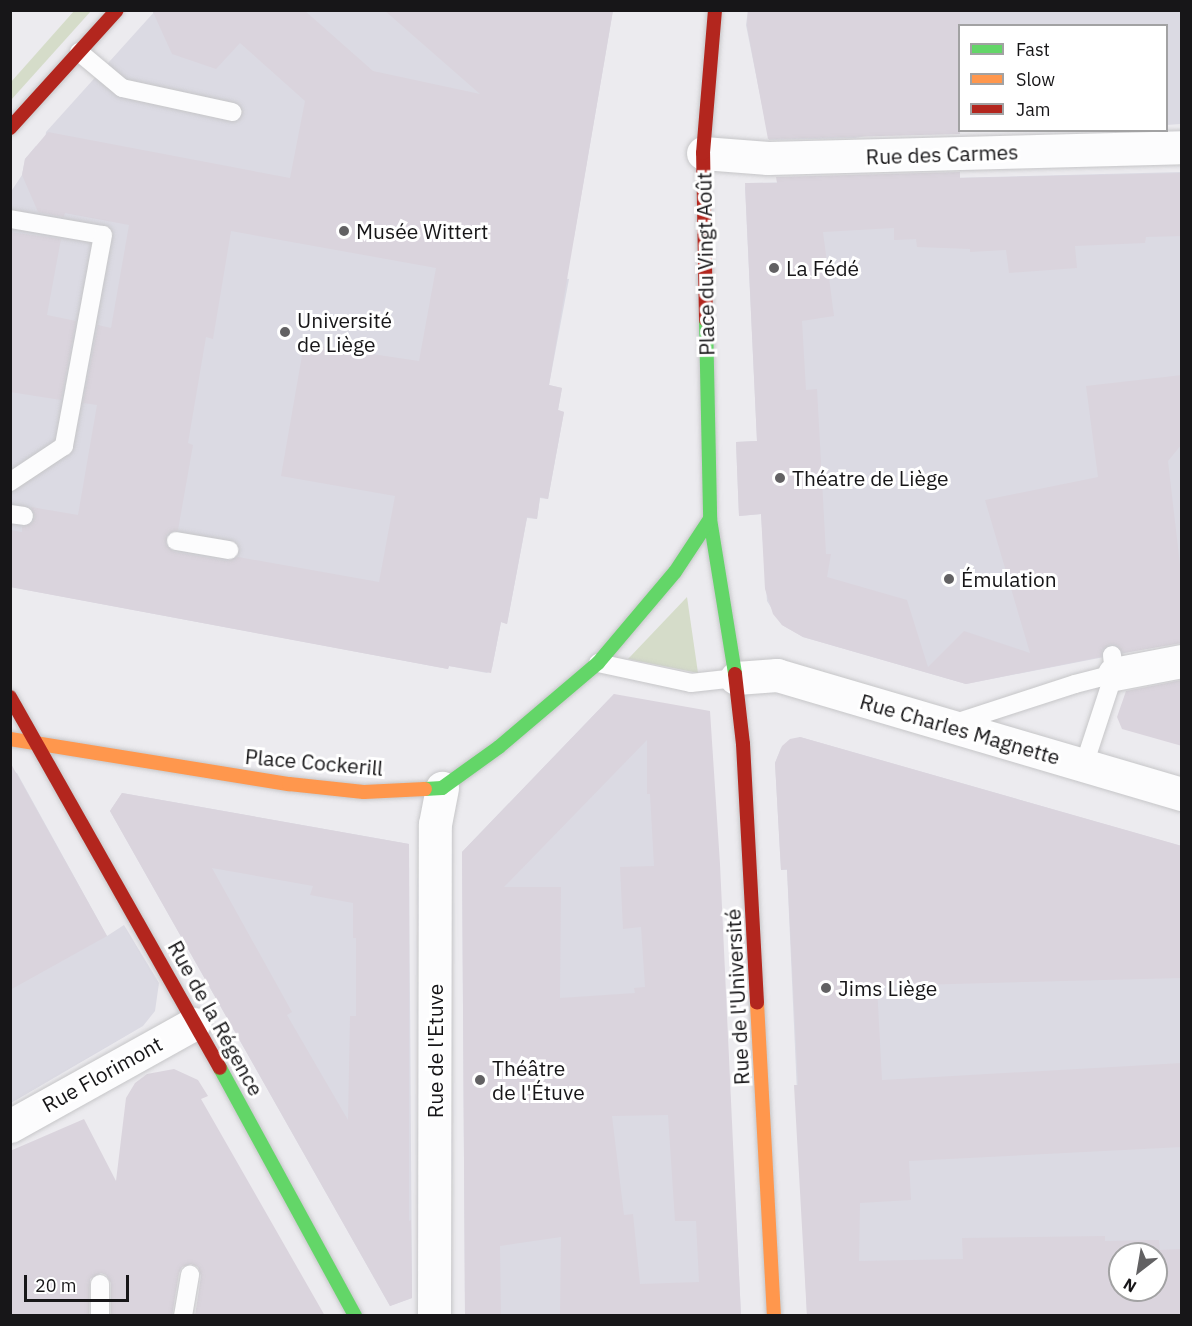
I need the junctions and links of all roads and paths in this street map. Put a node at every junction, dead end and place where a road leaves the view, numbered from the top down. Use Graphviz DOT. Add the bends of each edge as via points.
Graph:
graph roads {
  1 [pos="117,10"];
  2 [pos="715,10"];
  3 [pos="79,52"];
  4 [pos="232,112"];
  5 [pos="10,128"];
  6 [pos="1182,147"];
  7 [pos="703,153"];
  8 [pos="10,219"];
  9 [pos="10,482"];
  10 [pos="710,519"];
  11 [pos="176,541"];
  12 [pos="229,550"];
  13 [pos="1182,661"];
  14 [pos="598,663"];
  15 [pos="1113,665"];
  16 [pos="736,678"];
  17 [pos="10,697"];
  18 [pos="948,725"];
  19 [pos="10,739"];
  20 [pos="36,742"];
  21 [pos="1084,765"];
  22 [pos="442,788"];
  23 [pos="1182,794"];
  24 [pos="193,1024"];
  25 [pos="10,1126"];
  26 [pos="190,1275"];
  27 [pos="100,1284"];
  28 [pos="100,1316"];
  29 [pos="183,1316"];
  30 [pos="356,1316"];
  31 [pos="434,1316"];
  32 [pos="774,1316"];
  1 -- 3 [label="street"];
  2 -- 7 [label="street, Place du Vingt Août"];
  3 -- 4 [label="lane" via="122,88"];
  3 -- 5 [label="street"];
  6 -- 7 [label="street, Rue des Carmes" via="768,159"];
  7 -- 10 [label="street, Place du Vingt Août"];
  8 -- 9 [label="lane" via="103,235 64,446"];
  10 -- 14 [label="street" via="675,572"];
  10 -- 16 [label="street, Place du Vingt Août"];
  11 -- 12 [label="lane"];
  13 -- 15 [label="street"];
  14 -- 16 [label="lane" via="691,683"];
  14 -- 22 [label="street" via="499,747"];
  15 -- 18 [label="lane" via="1075,684"];
  15 -- 21 [label="lane"];
  16 -- 18 [label="street, Rue Charles Magnette" via="777,675"];
  16 -- 32 [label="street, Rue de l'Université" via="750,836"];
  17 -- 20 [label="street"];
  18 -- 21 [label="street, Rue Charles Magnette"];
  19 -- 20 [label="street, Place Cockerill"];
  20 -- 22 [label="street, Place Cockerill" via="289,784 364,792"];
  20 -- 24 [label="street, Rue de la Régence"];
  21 -- 23 [label="street, Rue Charles Magnette"];
  22 -- 31 [label="street, Rue de l'Etuve" via="435,824"];
  24 -- 25 [label="street, Rue Florimont"];
  24 -- 30 [label="street, Rue de la Régence"];
  26 -- 29 [label="lane"];
  27 -- 28 [label="lane"];
}
